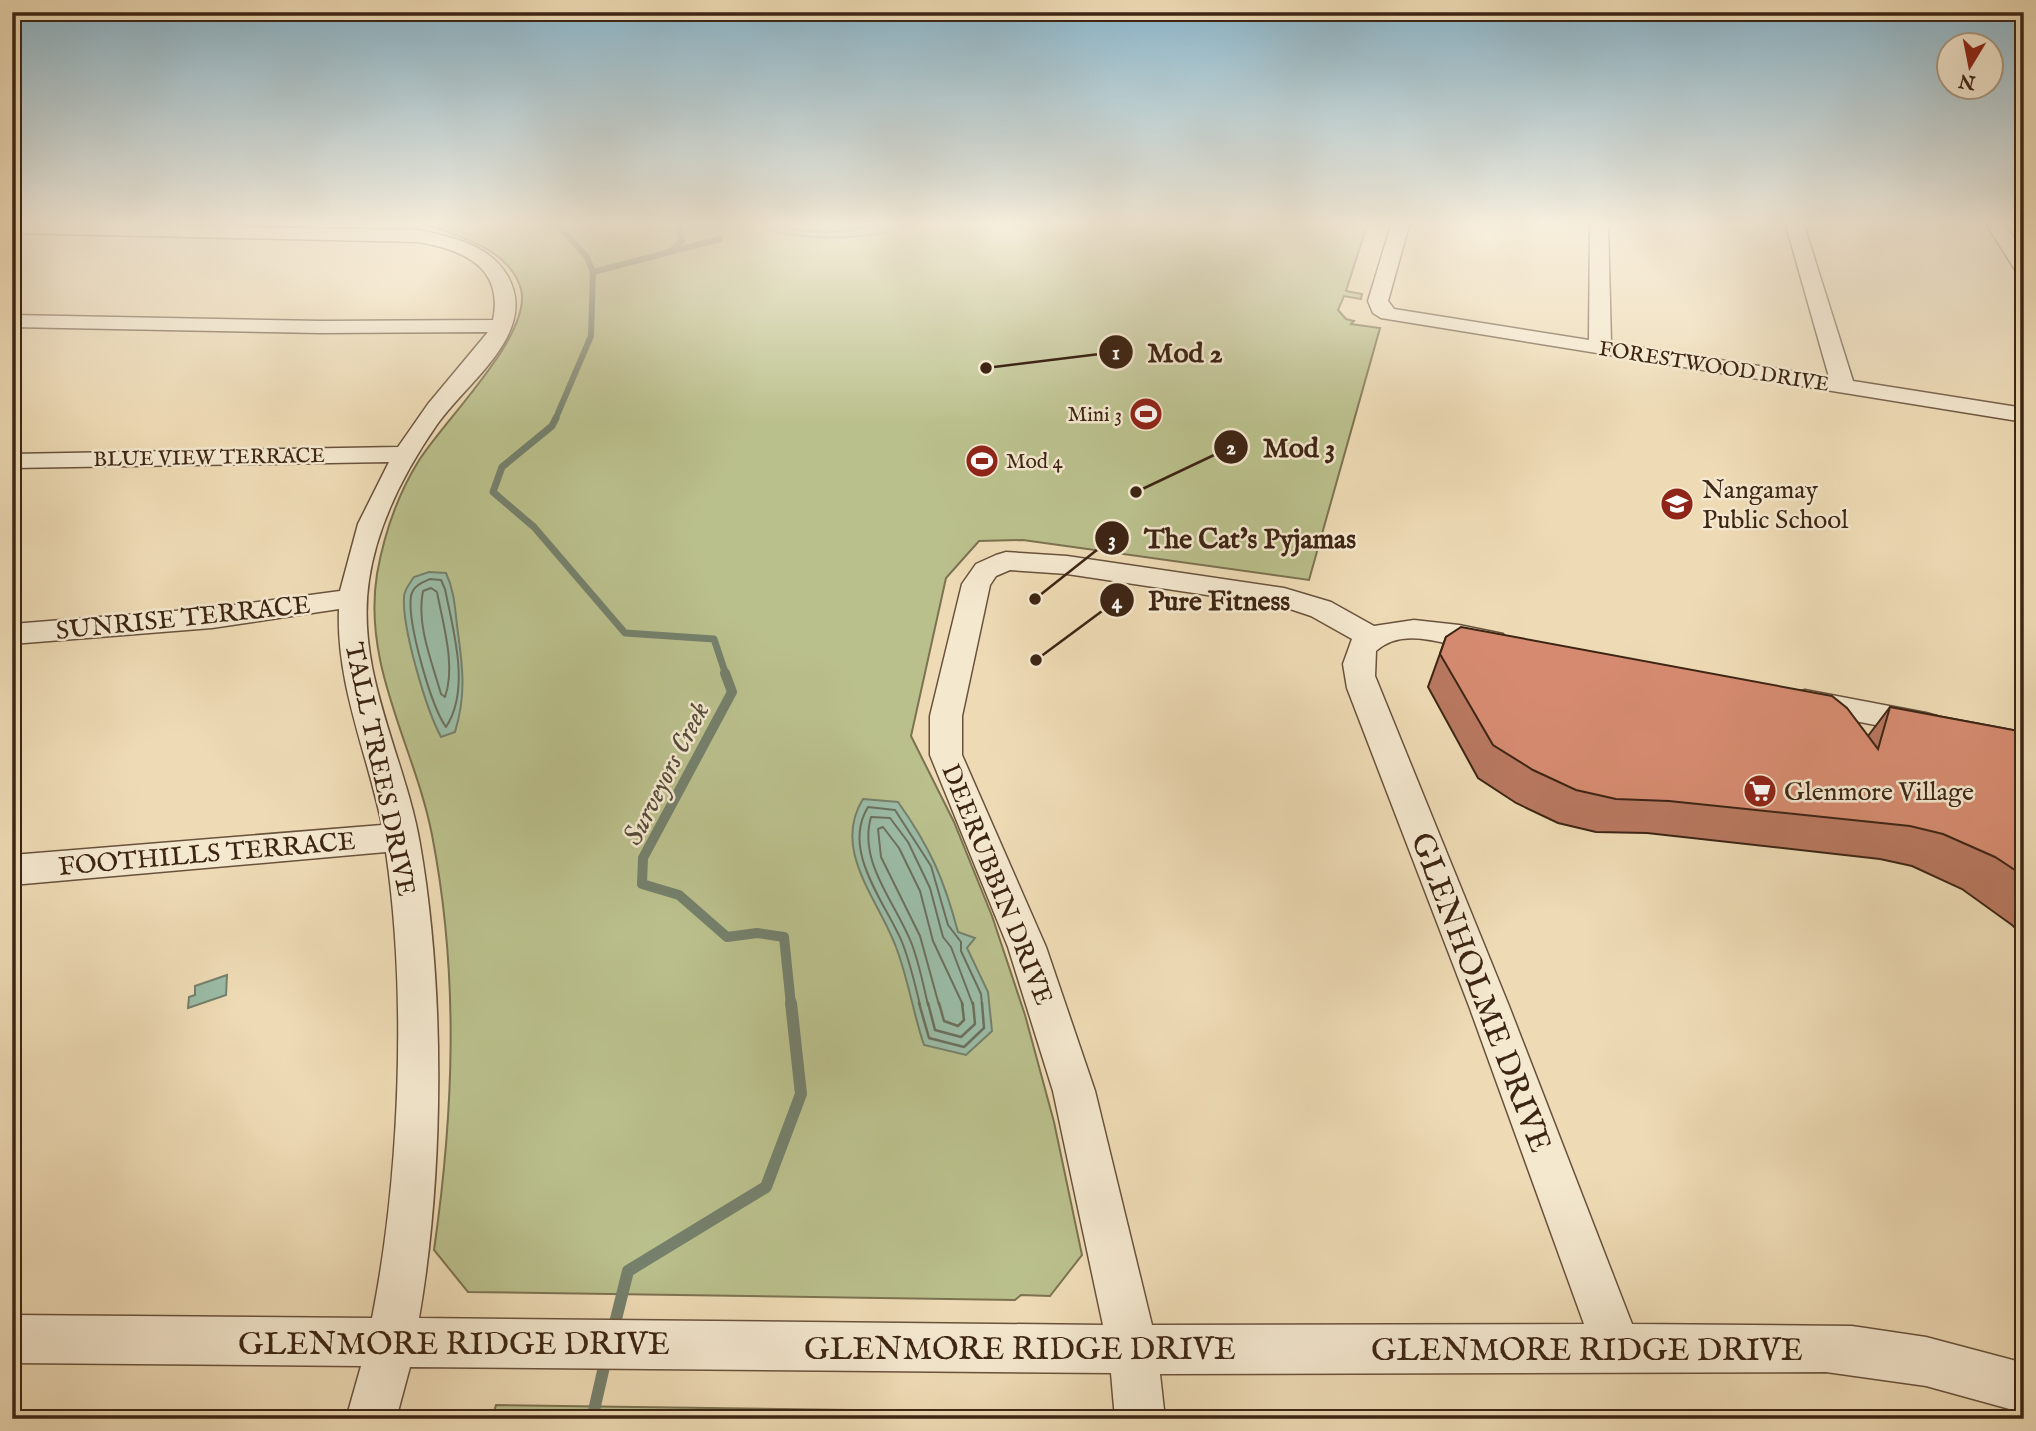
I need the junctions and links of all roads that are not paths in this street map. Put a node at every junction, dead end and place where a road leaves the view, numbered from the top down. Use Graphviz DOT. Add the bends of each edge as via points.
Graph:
graph roads {
  1 [pos="506,289"];
  2 [pos="1383,289"];
  3 [pos="1600,289"];
  4 [pos="1814,289"];
  5 [pos="12,321"];
  6 [pos="503,326"];
  7 [pos="1600,348"];
  8 [pos="1843,386"];
  9 [pos="2024,415"];
  10 [pos="406,454"];
  11 [pos="12,461"];
  12 [pos="353,598"];
  13 [pos="12,634"];
  14 [pos="1372,638"];
  15 [pos="1517,646"];
  16 [pos="1773,694"];
  17 [pos="1958,730"];
  18 [pos="402,837"];
  19 [pos="12,870"];
  20 [pos="12,1339"];
  21 [pos="391,1344"];
  22 [pos="1133,1349"];
  23 [pos="1618,1350"];
  24 [pos="2024,1388"];
  25 [pos="371,1419"];
  26 [pos="1140,1419"];
  1 -- 6 [label="street, TALL TREES DRIVE"];
  2 -- 7 [label="street, FORESTWOOD DRIVE" via="1378,306 1383,312"];
  3 -- 7 [label="street"];
  4 -- 8 [label="street"];
  5 -- 6 [label="street"];
  6 -- 10 [label="street, TALL TREES DRIVE"];
  7 -- 8 [label="street, FORESTWOOD DRIVE"];
  8 -- 9 [label="street, FORESTWOOD DRIVE"];
  10 -- 11 [label="street, BLUE VIEW TERRACE"];
  10 -- 12 [label="street, TALL TREES DRIVE" via="372,519"];
  12 -- 13 [label="street, SUNRISE TERRACE" via="212,618"];
  12 -- 18 [label="street, TALL TREES DRIVE" via="352,637 360,688"];
  14 -- 15 [label="street" via="1412,629"];
  14 -- 22 [label="street, DEERUBBIN DRIVE" via="1321,609 1284,597 1067,565 1006,561 986,570 976,584 946,716 946,755 1027,947 1074,1091"];
  14 -- 23 [label="street, GLENHOLME DRIVE" via="1358,661 1367,699"];
  16 -- 17 [label="street"];
  18 -- 19 [label="street, FOOTHILLS TERRACE"];
  18 -- 21 [label="street, TALL TREES DRIVE" via="414,935 417,1041 411,1202"];
  20 -- 21 [label="street, GLENMORE RIDGE DRIVE"];
  21 -- 22 [label="street, GLENMORE RIDGE DRIVE"];
  21 -- 25 [label="street, TALL TREES DRIVE"];
  22 -- 23 [label="street, GLENMORE RIDGE DRIVE"];
  22 -- 26 [label="street, DEERUBBIN DRIVE"];
  23 -- 24 [label="street, GLENMORE RIDGE DRIVE" via="1826,1348 1878,1352 1932,1360"];
}
